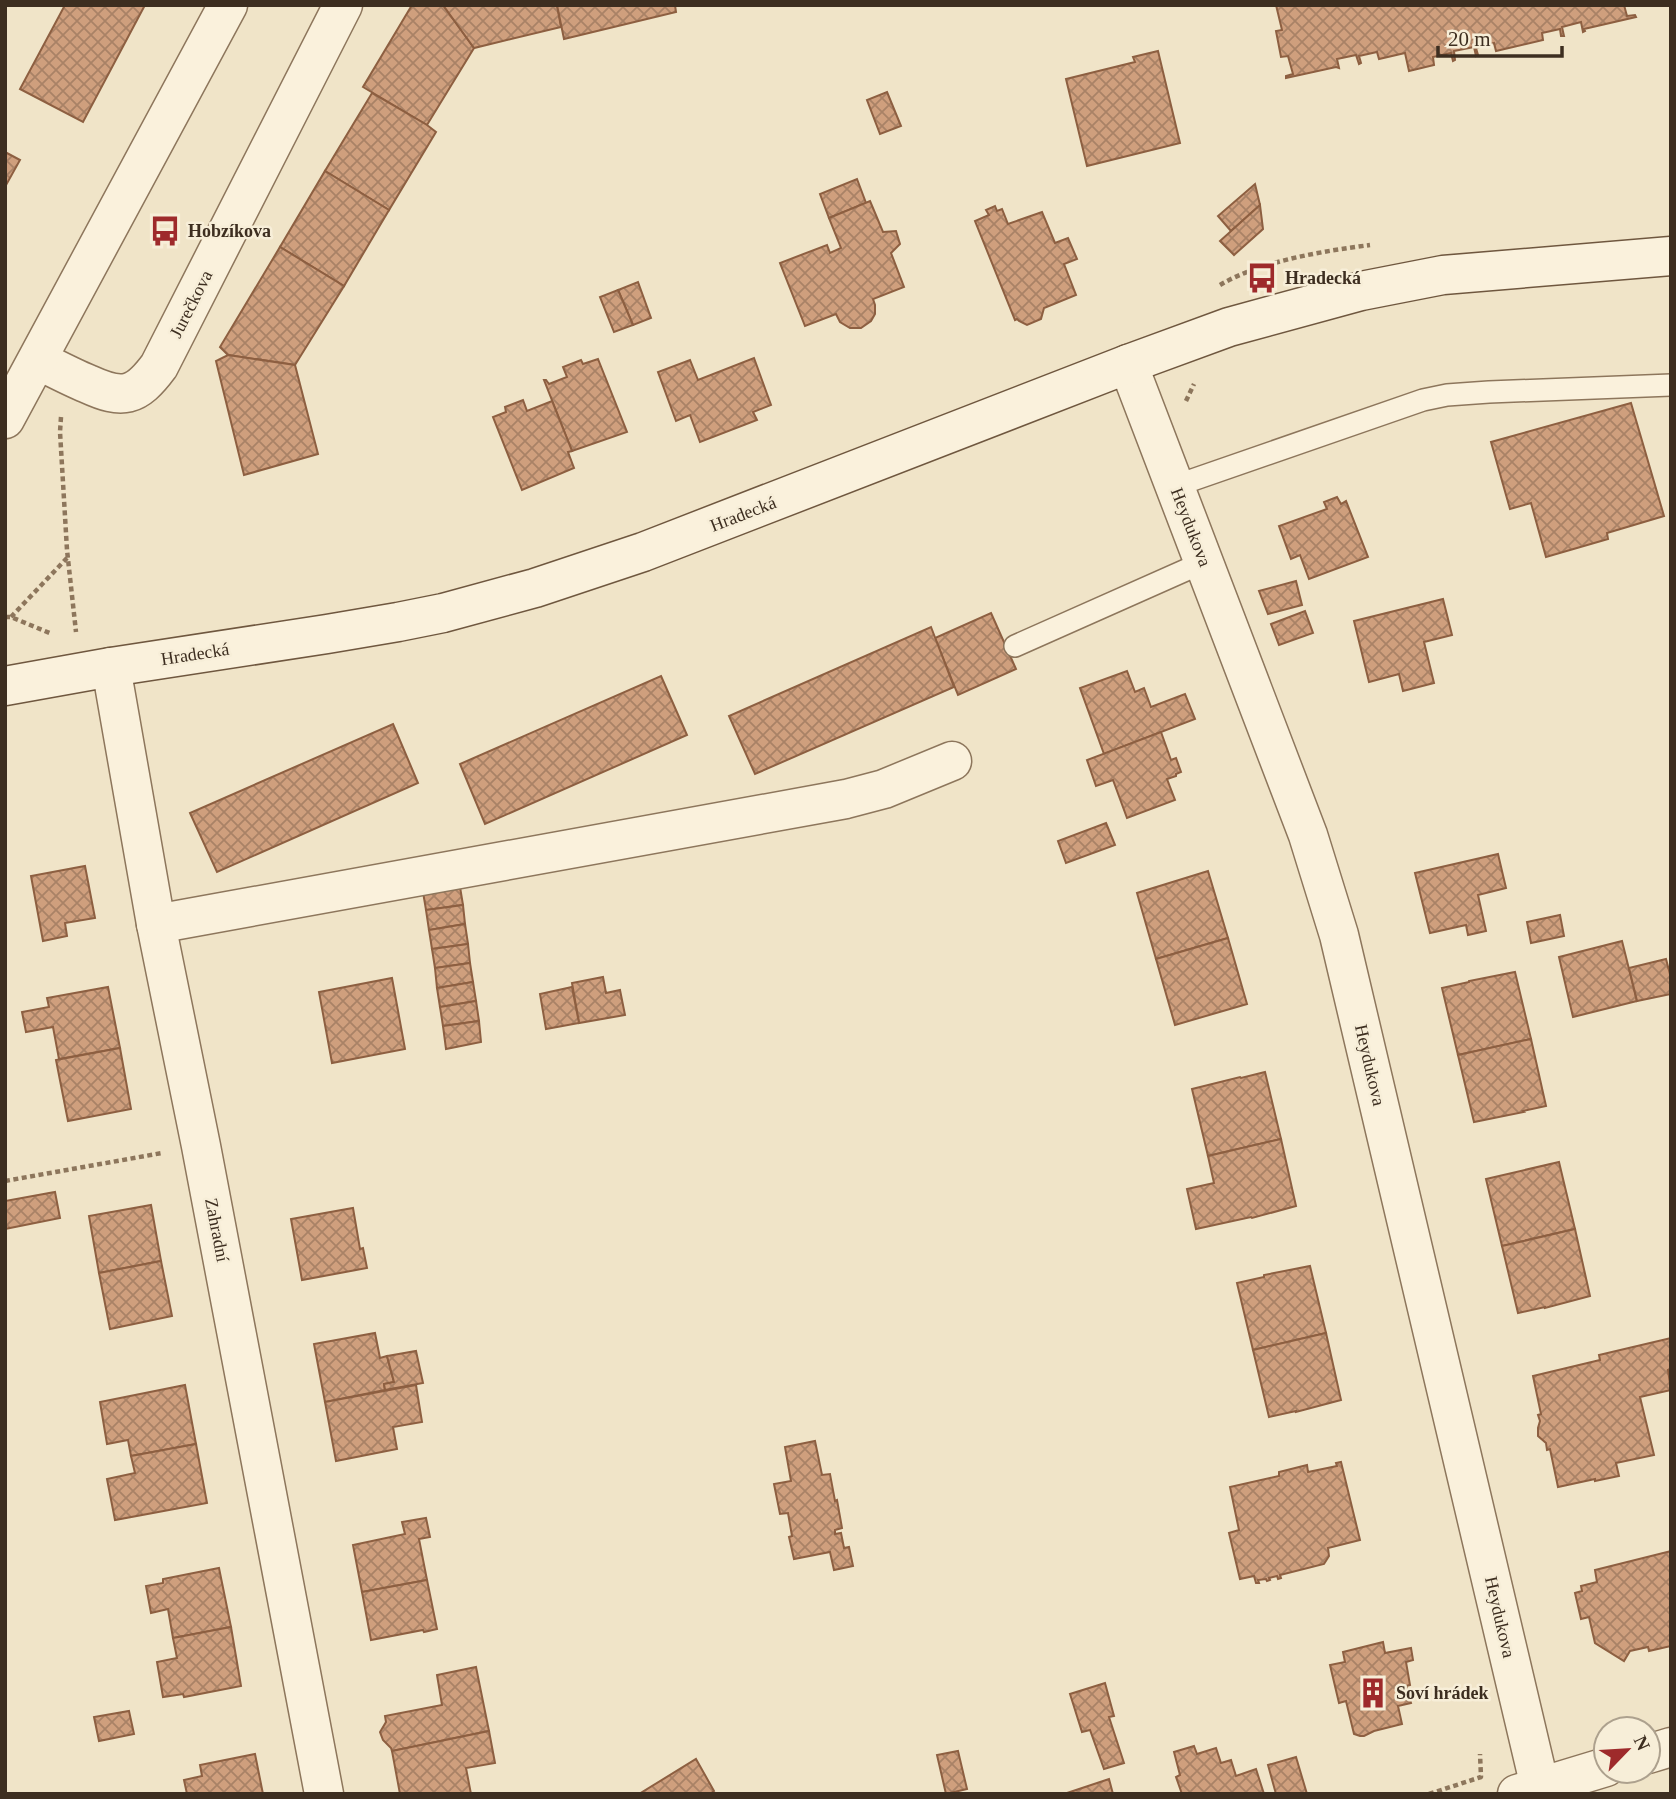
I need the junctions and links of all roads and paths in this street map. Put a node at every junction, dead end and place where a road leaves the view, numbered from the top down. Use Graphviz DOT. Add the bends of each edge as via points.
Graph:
graph roads {
  1 [pos="228,5"];
  2 [pos="343,5"];
  3 [pos="1671,256"];
  4 [pos="1233,277"];
  5 [pos="1212,290"];
  6 [pos="38,360"];
  7 [pos="1128,364"];
  8 [pos="79,380"];
  9 [pos="1198,380"];
  10 [pos="1671,385"];
  11 [pos="1186,412"];
  12 [pos="5,419"];
  13 [pos="1175,486"];
  14 [pos="68,557"];
  15 [pos="1204,562"];
  16 [pos="8,617"];
  17 [pos="58,637"];
  18 [pos="77,640"];
  19 [pos="1015,646"];
  20 [pos="111,667"];
  21 [pos="5,686"];
  22 [pos="952,761"];
  23 [pos="156,924"];
  24 [pos="201,1146"];
  25 [pos="5,1181"];
  26 [pos="1480,1754"];
  27 [pos="1592,1771"];
  28 [pos="1529,1790"];
  29 [pos="324,1794"];
  30 [pos="1429,1794"];
  1 -- 6 [label="street"];
  2 -- 8 [label="street, Jurečkova" via="150,379 116,395"];
  3 -- 7 [label="street, Hradecká" via="1399,282 1229,327"];
  4 -- 5 [label="path"];
  6 -- 8 [label="street, Jurečkova"];
  6 -- 12 [label="street"];
  7 -- 13 [label="street, Heydukova"];
  7 -- 20 [label="street, Hradecká" via="643,552 535,588 398,622"];
  8 -- 14 [label="path" via="61,417 60,432"];
  9 -- 11 [label="path" via="1186,399"];
  10 -- 13 [label="lane" via="1447,395"];
  13 -- 15 [label="street, Heydukova"];
  14 -- 16 [label="path"];
  14 -- 18 [label="path"];
  15 -- 19 [label="lane"];
  15 -- 28 [label="street, Heydukova" via="1308,835 1339,935"];
  16 -- 17 [label="path"];
  20 -- 21 [label="street, Hradecká"];
  20 -- 23 [label="street, Zahradní"];
  22 -- 23 [label="street" via="884,789 821,804"];
  23 -- 24 [label="street, Zahradní"];
  24 -- 25 [label="path"];
  24 -- 29 [label="street, Zahradní"];
  26 -- 30 [label="path" via="1481,1777"];
  27 -- 28 [label="street"];
}
